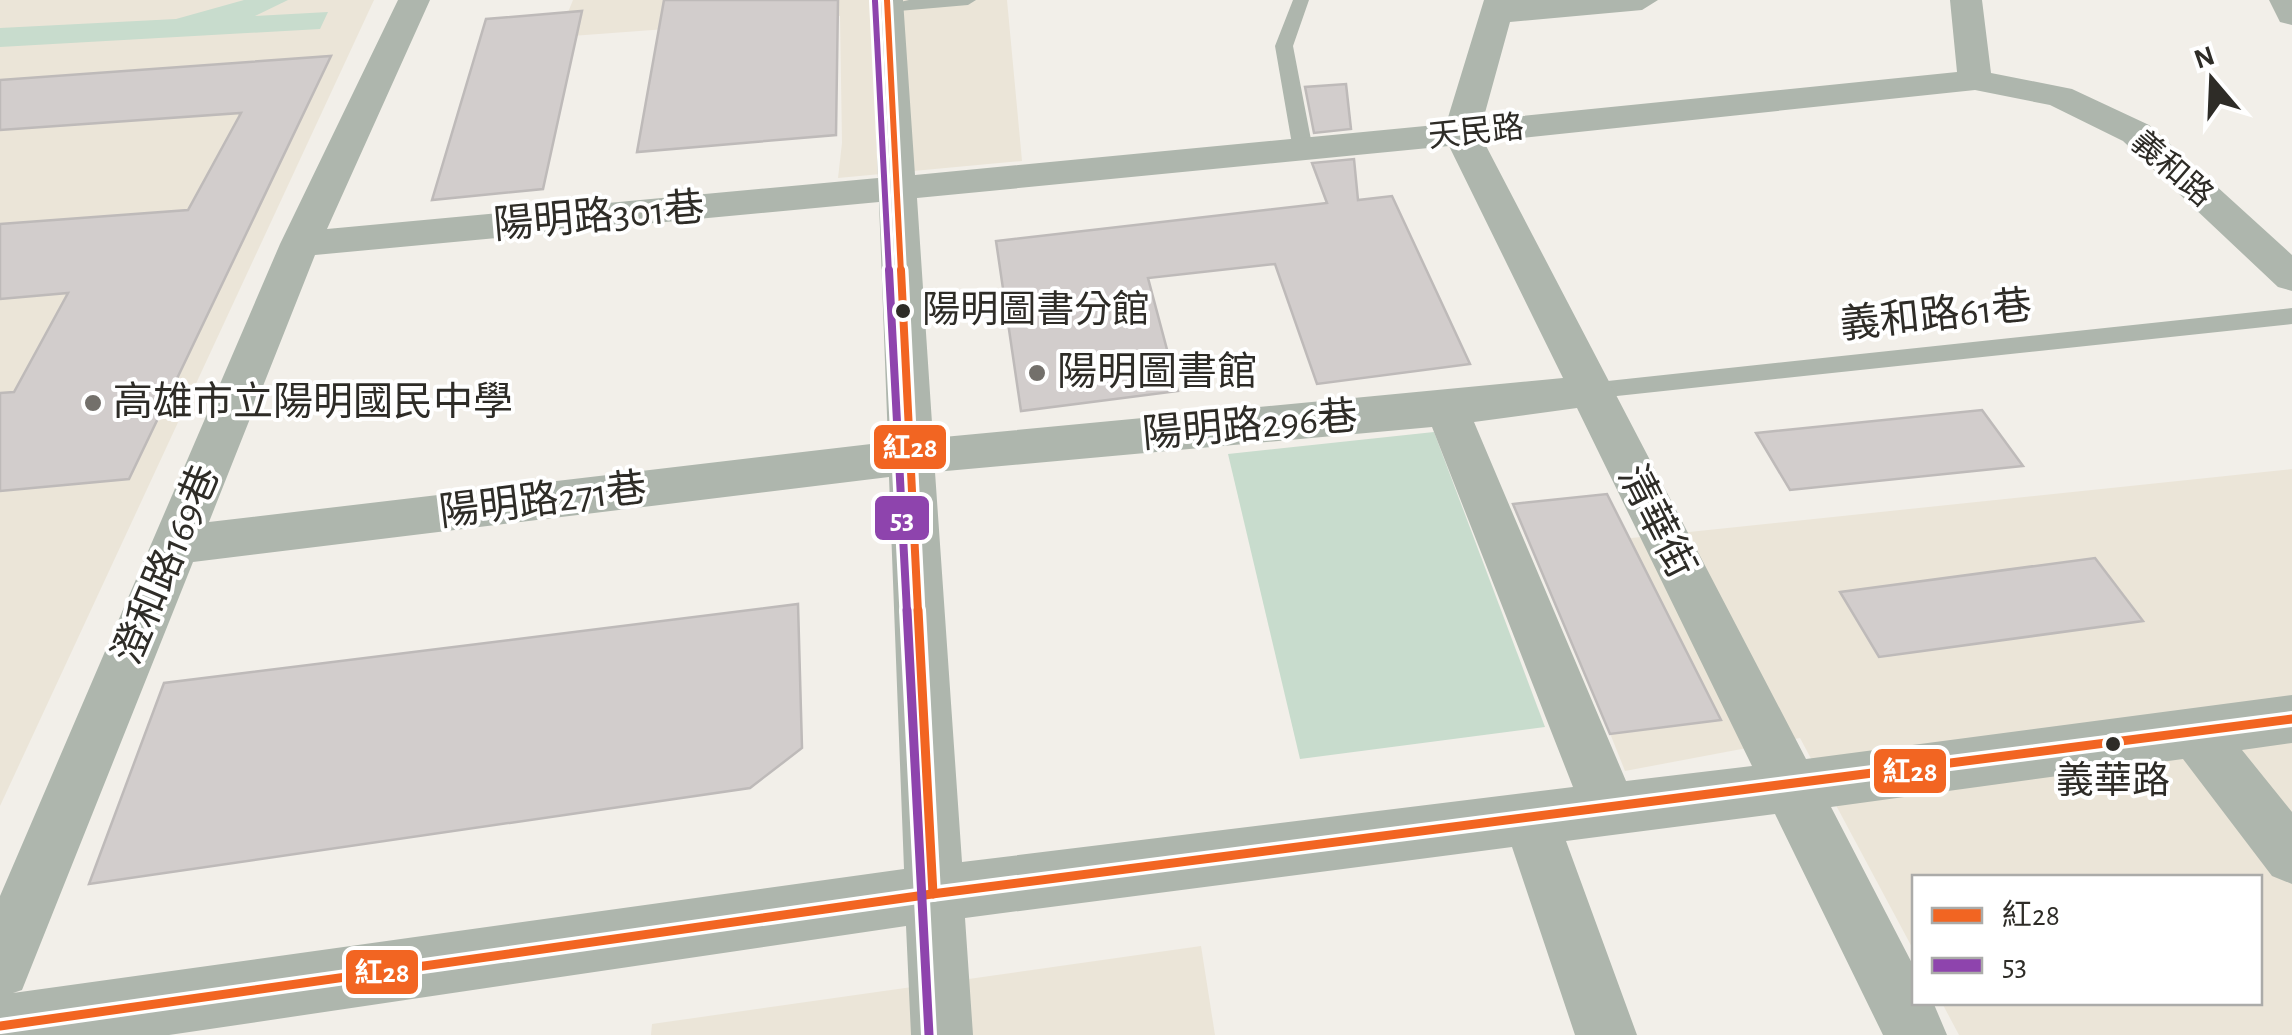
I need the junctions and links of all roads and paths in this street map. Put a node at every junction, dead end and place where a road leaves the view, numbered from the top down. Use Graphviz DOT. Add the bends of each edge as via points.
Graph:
graph roads {
  1 [pos="414,0"];
  2 [pos="968,0"];
  3 [pos="1302,0"];
  4 [pos="1642,0"];
  5 [pos="1966,0"];
  6 [pos="2286,0"];
  7 [pos="887,4"];
  8 [pos="1498,6"];
  9 [pos="2292,15"];
  10 [pos="1975,80"];
  11 [pos="1461,134"];
  12 [pos="1303,150"];
  13 [pos="897,190"];
  14 [pos="300,244"];
  15 [pos="2292,277"];
  16 [pos="2292,316"];
  17 [pos="1589,391"];
  18 [pos="1447,409"];
  19 [pos="910,457"];
  20 [pos="176,544"];
  21 [pos="2292,719"];
  22 [pos="2196,734"];
  23 [pos="1792,787"];
  24 [pos="1610,810"];
  25 [pos="1531,821"];
  26 [pos="2292,857"];
  27 [pos="934,894"];
  28 [pos="0,968"];
  29 [pos="182,1019"];
  30 [pos="0,1026"];
  31 [pos="942,1035"];
  32 [pos="1606,1035"];
  33 [pos="1916,1035"];
  1 -- 14 [label="street, 澄和路169巷"];
  2 -- 7 [label="lane"];
  3 -- 12 [label="lane" via="1284,46"];
  4 -- 8 [label="street"];
  5 -- 10 [label="street"];
  6 -- 9 [label="street"];
  7 -- 13 [label="street"];
  8 -- 11 [label="street"];
  10 -- 11 [label="street, 天民路"];
  10 -- 15 [label="street, 義和路" via="2060,96 2136,133"];
  11 -- 12 [label="street, 天民路"];
  11 -- 17 [label="street, 清華街"];
  12 -- 13 [label="street, 天民路"];
  13 -- 14 [label="street, 陽明路301巷"];
  13 -- 19 [label="street"];
  14 -- 20 [label="street, 澄和路169巷"];
  16 -- 17 [label="lane, 義和路61巷"];
  17 -- 18 [label="street, 陽明路296巷"];
  17 -- 23 [label="street, 清華街"];
  18 -- 19 [label="street, 陽明路296巷"];
  18 -- 24 [label="street"];
  19 -- 20 [label="street, 陽明路271巷"];
  19 -- 27 [label="street"];
  20 -- 28 [label="street, 澄和路169巷"];
  21 -- 22 [label="street"];
  22 -- 23 [label="street"];
  22 -- 26 [label="street"];
  23 -- 24 [label="street"];
  23 -- 33 [label="street, 清華街"];
  24 -- 25 [label="street"];
  25 -- 27 [label="street"];
  25 -- 32 [label="street"];
  27 -- 29 [label="street"];
  27 -- 31 [label="street"];
  29 -- 30 [label="street"];
}
